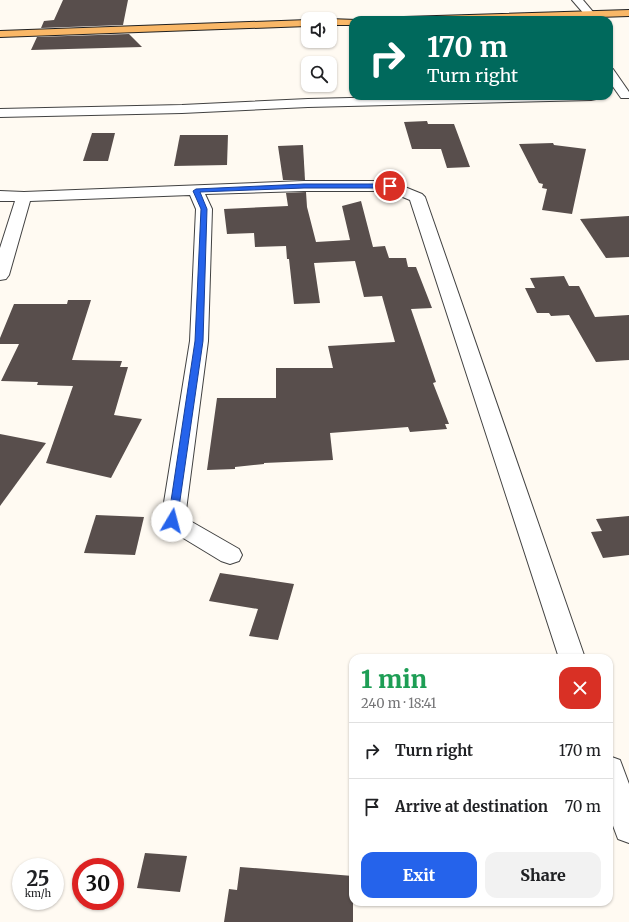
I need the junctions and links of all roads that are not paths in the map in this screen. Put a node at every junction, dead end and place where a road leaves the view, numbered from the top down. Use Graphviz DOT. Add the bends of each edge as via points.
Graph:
graph roads {
  1 [pos="577,0"];
  2 [pos="629,12"];
  3 [pos="589,14"];
  4 [pos="576,16"];
  5 [pos="337,22"];
  6 [pos="349,22"];
  7 [pos="301,23"];
  8 [pos="0,34"];
  9 [pos="613,77"];
  10 [pos="627,95"];
  11 [pos="613,96"];
  12 [pos="429,100"];
  13 [pos="0,113"];
  14 [pos="196,191"];
  15 [pos="0,196"];
  16 [pos="24,197"];
  17 [pos="0,275"];
  18 [pos="230,555"];
  19 [pos="571,654"];
  20 [pos="613,781"];
  21 [pos="629,829"];
  1 -- 3 [label="street"];
  2 -- 3 [label="main road"];
  3 -- 4 [label="main road"];
  5 -- 6 [label="main road"];
  7 -- 8 [label="main road"];
  9 -- 10 [label="street"];
  10 -- 11 [label="street"];
  12 -- 13 [label="street"];
  14 -- 16 [label="street"];
  14 -- 18 [label="street" via="204,209 199,341 172,521"];
  14 -- 19 [label="street" via="304,186 390,186 417,197"];
  15 -- 16 [label="street"];
  16 -- 17 [label="street"];
  20 -- 21 [label="street"];
}
